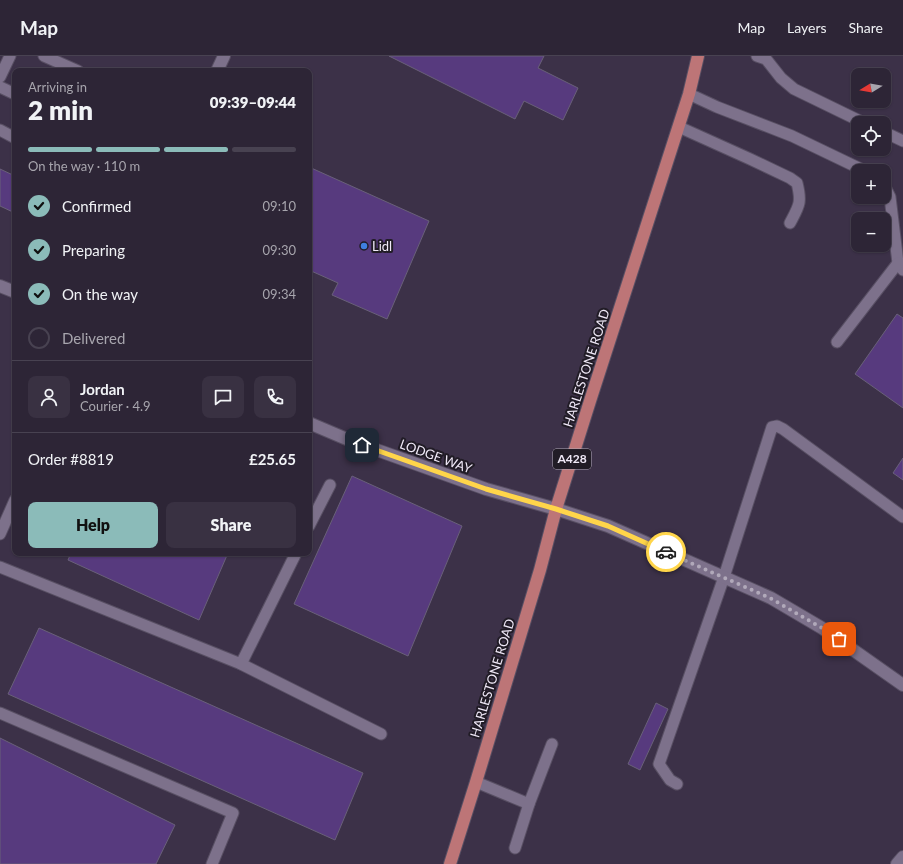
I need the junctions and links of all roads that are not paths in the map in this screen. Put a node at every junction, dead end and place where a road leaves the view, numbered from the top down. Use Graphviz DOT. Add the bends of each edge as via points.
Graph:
graph roads {
  1 [pos="10,56"];
  2 [pos="44,56"];
  3 [pos="224,56"];
  4 [pos="698,56"];
  5 [pos="757,56"];
  6 [pos="71,68"];
  7 [pos="218,68"];
  8 [pos="0,77"];
  9 [pos="0,87"];
  10 [pos="12,93"];
  11 [pos="689,94"];
  12 [pos="851,117"];
  13 [pos="679,127"];
  14 [pos="0,130"];
  15 [pos="891,135"];
  16 [pos="12,136"];
  17 [pos="903,141"];
  18 [pos="851,164"];
  19 [pos="891,203"];
  20 [pos="790,223"];
  21 [pos="901,267"];
  22 [pos="0,286"];
  23 [pos="12,291"];
  24 [pos="837,342"];
  25 [pos="312,423"];
  26 [pos="330,484"];
  27 [pos="12,507"];
  28 [pos="556,509"];
  29 [pos="903,517"];
  30 [pos="312,520"];
  31 [pos="0,534"];
  32 [pos="295,556"];
  33 [pos="0,567"];
  34 [pos="724,578"];
  35 [pos="241,664"];
  36 [pos="903,685"];
  37 [pos="0,713"];
  38 [pos="381,734"];
  39 [pos="552,744"];
  40 [pos="476,782"];
  41 [pos="677,784"];
  42 [pos="528,804"];
  43 [pos="515,848"];
  44 [pos="903,856"];
  45 [pos="212,864"];
  46 [pos="450,864"];
  47 [pos="897,864"];
  1 -- 8 [label="lane"];
  2 -- 6 [label="lane"];
  3 -- 7 [label="street"];
  4 -- 11 [label="main road, HARLESTONE ROAD / A428"];
  5 -- 12 [label="lane" via="766,59 794,89"];
  9 -- 10 [label="lane"];
  11 -- 13 [label="main road, HARLESTONE ROAD / A428"];
  11 -- 18 [label="lane" via="792,136"];
  13 -- 20 [label="lane" via="797,183 799,207"];
  13 -- 28 [label="main road, HARLESTONE ROAD / A428"];
  14 -- 16 [label="lane"];
  15 -- 17 [label="lane"];
  19 -- 21 [label="lane"];
  21 -- 24 [label="lane"];
  22 -- 23 [label="street"];
  25 -- 28 [label="street, LODGE WAY" via="349,440 479,487"];
  26 -- 30 [label="lane"];
  27 -- 31 [label="lane"];
  28 -- 34 [label="street, LODGE WAY" via="608,526"];
  28 -- 40 [label="main road, HARLESTONE ROAD / A428"];
  29 -- 34 [label="lane" via="784,429 772,427"];
  32 -- 35 [label="lane"];
  33 -- 35 [label="lane"];
  34 -- 36 [label="street, LODGE WAY" via="770,598 822,628"];
  34 -- 41 [label="lane" via="659,764 670,780"];
  35 -- 38 [label="lane"];
  37 -- 45 [label="lane" via="233,813"];
  39 -- 42 [label="lane"];
  40 -- 42 [label="lane"];
  40 -- 46 [label="main road, HARLESTONE ROAD / A428"];
  42 -- 43 [label="lane"];
  44 -- 47 [label="street"];
}
